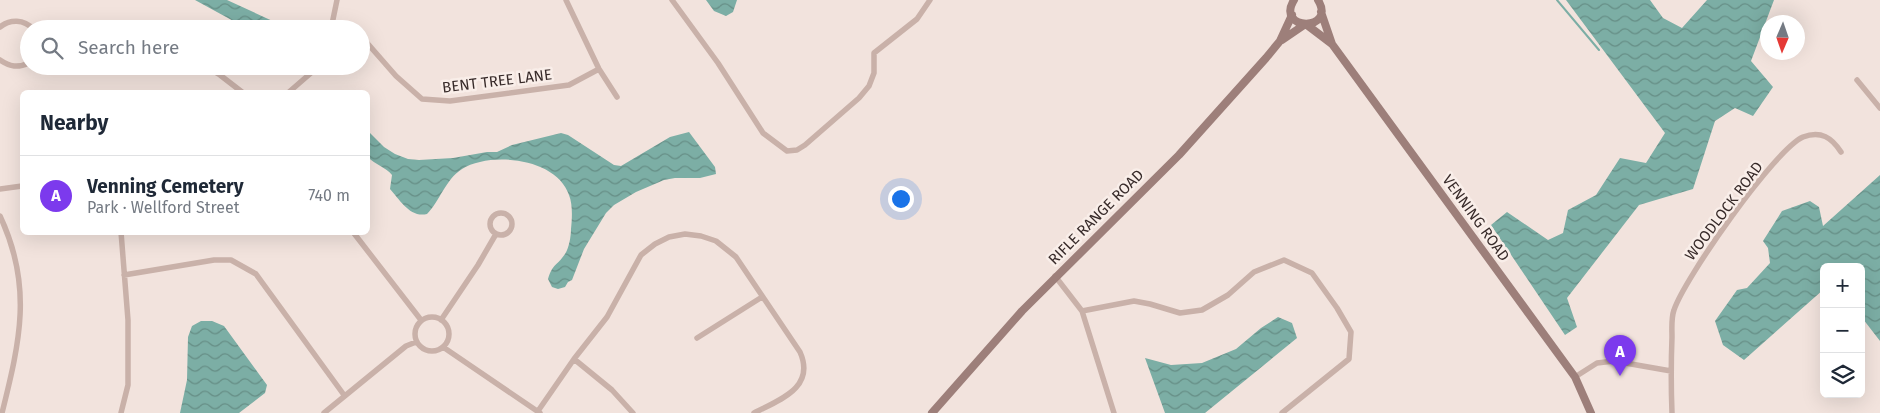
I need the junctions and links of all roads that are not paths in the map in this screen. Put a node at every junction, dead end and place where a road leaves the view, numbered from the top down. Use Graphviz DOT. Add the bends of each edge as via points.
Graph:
graph roads {
  1 [pos="337,0"];
  2 [pos="566,0"];
  3 [pos="672,0"];
  4 [pos="930,0"];
  5 [pos="1293,1"];
  6 [pos="1322,5"];
  7 [pos="1292,15"];
  8 [pos="333,20"];
  9 [pos="20,22"];
  10 [pos="1,25"];
  11 [pos="1305,25"];
  12 [pos="1280,41"];
  13 [pos="1332,44"];
  14 [pos="370,46"];
  15 [pos="0,60"];
  16 [pos="20,65"];
  17 [pos="599,69"];
  18 [pos="220,75"];
  19 [pos="309,75"];
  20 [pos="1857,80"];
  21 [pos="239,90"];
  22 [pos="291,90"];
  23 [pos="617,97"];
  24 [pos="1880,108"];
  25 [pos="1841,152"];
  26 [pos="20,186"];
  27 [pos="0,189"];
  28 [pos="0,216"];
  29 [pos="496,234"];
  30 [pos="121,235"];
  31 [pos="355,235"];
  32 [pos="124,275"];
  33 [pos="1055,276"];
  34 [pos="762,296"];
  35 [pos="1082,312"];
  36 [pos="421,320"];
  37 [pos="442,320"];
  38 [pos="697,338"];
  39 [pos="416,342"];
  40 [pos="443,347"];
  41 [pos="574,359"];
  42 [pos="1671,372"];
  43 [pos="1575,376"];
  44 [pos="0,392"];
  45 [pos="7,394"];
  46 [pos="344,396"];
  47 [pos="539,412"];
  48 [pos="2,413"];
  49 [pos="121,413"];
  50 [pos="324,413"];
  51 [pos="633,413"];
  52 [pos="754,413"];
  53 [pos="932,413"];
  54 [pos="1114,413"];
  55 [pos="1282,413"];
  56 [pos="1591,413"];
  57 [pos="1672,413"];
  1 -- 8 [label="street"];
  2 -- 17 [label="street"];
  3 -- 4 [label="street" via="718,63 763,134 787,151 805,145 859,98 873,79 874,53 917,19"];
  5 -- 7 [label="main road"];
  6 -- 11 [label="main road, RIFLE RANGE ROAD" via="1316,21"];
  6 -- 13 [label="main road, VENNING ROAD"];
  7 -- 11 [label="main road, VENNING ROAD"];
  7 -- 12 [label="main road, RIFLE RANGE ROAD"];
  9 -- 10 [label="street"];
  11 -- 12 [label="main road, RIFLE RANGE ROAD"];
  11 -- 13 [label="main road, VENNING ROAD"];
  12 -- 33 [label="main road, RIFLE RANGE ROAD" via="1179,154"];
  13 -- 43 [label="main road, VENNING ROAD"];
  14 -- 17 [label="street, BENT TREE LANE" via="422,100 450,102 569,84"];
  15 -- 16 [label="street" via="14,67"];
  17 -- 23 [label="street"];
  18 -- 21 [label="street"];
  19 -- 22 [label="street"];
  20 -- 24 [label="street"];
  25 -- 42 [label="street, WOODLOCK ROAD" via="1824,135 1810,135 1798,140 1779,157 1727,222 1694,271 1673,311"];
  26 -- 27 [label="street"];
  28 -- 45 [label="street" via="16,260 22,306 17,352"];
  29 -- 37 [label="street"];
  30 -- 32 [label="street"];
  31 -- 36 [label="street"];
  32 -- 46 [label="street" via="214,260 231,260 242,265 256,274"];
  32 -- 49 [label="street" via="128,386"];
  33 -- 35 [label="street"];
  33 -- 53 [label="main road, RIFLE RANGE ROAD"];
  34 -- 38 [label="street"];
  34 -- 41 [label="street" via="736,257 716,241 685,234 669,237 641,255 606,317"];
  34 -- 52 [label="street" via="800,352 804,370 792,393"];
  35 -- 54 [label="street"];
  35 -- 55 [label="street" via="1134,301 1180,313 1202,310 1228,295 1254,272 1284,260 1312,273 1351,332 1348,359"];
  36 -- 37 [label="street" via="430,317"];
  36 -- 39 [label="street" via="414,331"];
  37 -- 40 [label="street" via="449,330"];
  39 -- 40 [label="street" via="430,352"];
  39 -- 46 [label="street" via="406,346"];
  40 -- 47 [label="street"];
  41 -- 47 [label="street"];
  41 -- 51 [label="street" via="612,390"];
  42 -- 43 [label="street" via="1614,362 1597,363"];
  42 -- 57 [label="street, WOODLOCK ROAD"];
  43 -- 56 [label="main road, VENNING ROAD"];
  44 -- 45 [label="street"];
  45 -- 48 [label="street"];
  46 -- 50 [label="street"];
}
